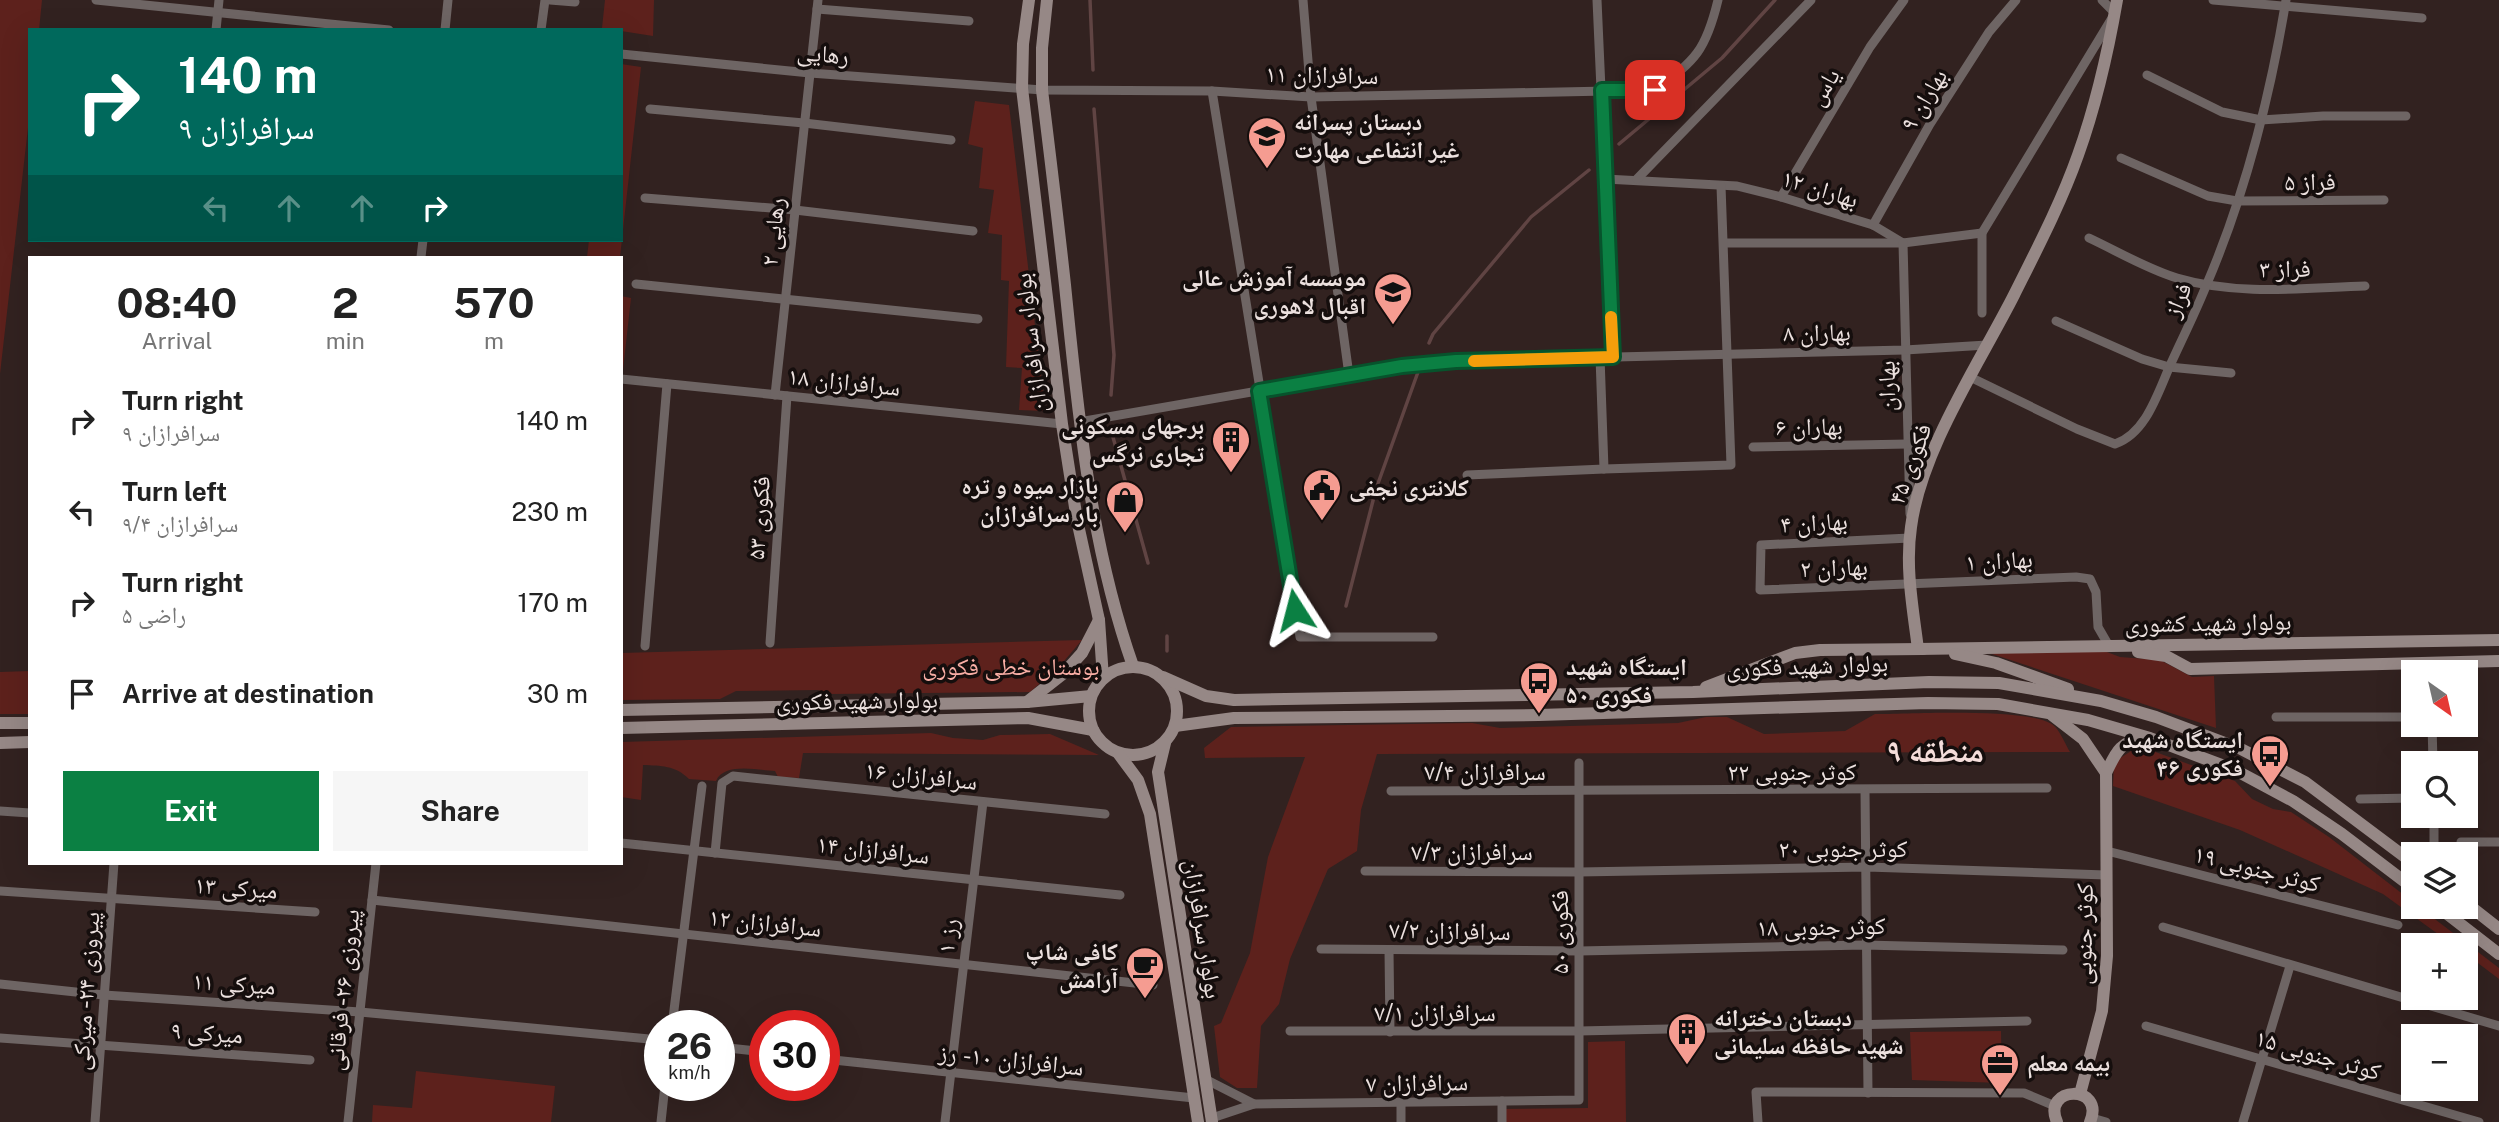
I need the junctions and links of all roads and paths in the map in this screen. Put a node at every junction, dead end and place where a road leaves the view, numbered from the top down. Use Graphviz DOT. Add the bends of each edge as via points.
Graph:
graph roads {
  1 [pos="96,0"];
  2 [pos="219,0"];
  3 [pos="448,0"];
  4 [pos="547,0"];
  5 [pos="1029,0"];
  6 [pos="1047,0"];
  7 [pos="1303,0"];
  8 [pos="1598,0"];
  9 [pos="1718,0"];
  10 [pos="1811,0"];
  11 [pos="1904,0"];
  12 [pos="2016,0"];
  13 [pos="2102,0"];
  14 [pos="2213,0"];
  15 [pos="575,2"];
  16 [pos="2285,3"];
  17 [pos="818,4"];
  18 [pos="2116,6"];
  19 [pos="217,14"];
  20 [pos="2422,18"];
  21 [pos="969,21"];
  22 [pos="216,28"];
  23 [pos="368,28"];
  24 [pos="445,28"];
  25 [pos="541,28"];
  26 [pos="623,54"];
  27 [pos="810,73"];
  28 [pos="2147,75"];
  29 [pos="1022,88"];
  30 [pos="1042,90"];
  31 [pos="1602,90"];
  32 [pos="1212,91"];
  33 [pos="1311,97"];
  34 [pos="650,109"];
  35 [pos="2406,116"];
  36 [pos="2261,120"];
  37 [pos="804,123"];
  38 [pos="951,140"];
  39 [pos="2121,158"];
  40 [pos="1605,179"];
  41 [pos="1637,179"];
  42 [pos="1721,186"];
  43 [pos="1781,197"];
  44 [pos="645,198"];
  45 [pos="2384,200"];
  46 [pos="2237,201"];
  47 [pos="795,211"];
  48 [pos="1873,225"];
  49 [pos="973,231"];
  50 [pos="1982,233"];
  51 [pos="2089,238"];
  52 [pos="1724,243"];
  53 [pos="1903,243"];
  54 [pos="636,284"];
  55 [pos="2207,286"];
  56 [pos="2365,286"];
  57 [pos="785,298"];
  58 [pos="1982,313"];
  59 [pos="978,319"];
  60 [pos="2056,321"];
  61 [pos="1987,345"];
  62 [pos="1905,350"];
  63 [pos="1729,354"];
  64 [pos="1600,357"];
  65 [pos="1613,357"];
  66 [pos="2169,367"];
  67 [pos="2231,373"];
  68 [pos="1349,375"];
  69 [pos="1970,377"];
  70 [pos="623,379"];
  71 [pos="667,384"];
  72 [pos="1259,391"];
  73 [pos="775,395"];
  74 [pos="787,396"];
  75 [pos="1079,422"];
  76 [pos="1062,424"];
  77 [pos="1908,444"];
  78 [pos="1754,447"];
  79 [pos="1604,469"];
  80 [pos="1466,475"];
  81 [pos="1910,533"];
  82 [pos="1910,585"];
  83 [pos="1760,590"];
  84 [pos="1099,620"];
  85 [pos="1433,637"];
  86 [pos="2499,640"];
  87 [pos="770,643"];
  88 [pos="2190,644"];
  89 [pos="645,646"];
  90 [pos="2109,646"];
  91 [pos="1918,649"];
  92 [pos="2499,661"];
  93 [pos="2478,663"];
  94 [pos="1133,666"];
  95 [pos="2401,667"];
  96 [pos="2190,668"];
  97 [pos="1163,677"];
  98 [pos="1103,678"];
  99 [pos="1693,692"];
  100 [pos="1091,696"];
  101 [pos="2101,701"];
  102 [pos="1027,702"];
  103 [pos="623,710"];
  104 [pos="2048,712"];
  105 [pos="2276,717"];
  106 [pos="2401,717"];
  107 [pos="0,723"];
  108 [pos="28,723"];
  109 [pos="1175,726"];
  110 [pos="623,728"];
  111 [pos="1093,730"];
  112 [pos="2150,738"];
  113 [pos="28,742"];
  114 [pos="0,743"];
  115 [pos="1165,743"];
  116 [pos="1118,753"];
  117 [pos="1579,763"];
  118 [pos="2106,773"];
  119 [pos="702,786"];
  120 [pos="2047,789"];
  121 [pos="1391,791"];
  122 [pos="1865,791"];
  123 [pos="1579,792"];
  124 [pos="2401,798"];
  125 [pos="2360,799"];
  126 [pos="983,802"];
  127 [pos="0,811"];
  128 [pos="28,813"];
  129 [pos="1105,814"];
  130 [pos="2478,842"];
  131 [pos="2499,842"];
  132 [pos="623,843"];
  133 [pos="693,850"];
  134 [pos="2107,851"];
  135 [pos="715,853"];
  136 [pos="2401,854"];
  137 [pos="114,865"];
  138 [pos="376,865"];
  139 [pos="1867,867"];
  140 [pos="1365,871"];
  141 [pos="1579,872"];
  142 [pos="2106,875"];
  143 [pos="2401,879"];
  144 [pos="974,880"];
  145 [pos="0,891"];
  146 [pos="1120,895"];
  147 [pos="112,899"];
  148 [pos="372,900"];
  149 [pos="315,912"];
  150 [pos="2478,912"];
  151 [pos="2454,919"];
  152 [pos="2398,925"];
  153 [pos="2163,927"];
  154 [pos="2499,929"];
  155 [pos="683,934"];
  156 [pos="1865,944"];
  157 [pos="1321,949"];
  158 [pos="1389,950"];
  159 [pos="2063,950"];
  160 [pos="1579,951"];
  161 [pos="2499,954"];
  162 [pos="964,964"];
  163 [pos="2290,966"];
  164 [pos="0,984"];
  165 [pos="1153,985"];
  166 [pos="104,995"];
  167 [pos="674,1010"];
  168 [pos="360,1012"];
  169 [pos="2027,1021"];
  170 [pos="1867,1026"];
  171 [pos="2146,1026"];
  172 [pos="2499,1026"];
  173 [pos="1290,1031"];
  174 [pos="1579,1031"];
  175 [pos="1390,1032"];
  176 [pos="0,1038"];
  177 [pos="644,1039"];
  178 [pos="101,1045"];
  179 [pos="2261,1059"];
  180 [pos="310,1060"];
  181 [pos="840,1061"];
  182 [pos="951,1074"];
  183 [pos="1205,1079"];
  184 [pos="1868,1093"];
  185 [pos="2080,1094"];
  186 [pos="1194,1098"];
  187 [pos="1579,1100"];
  188 [pos="664,1101"];
  189 [pos="1502,1101"];
  190 [pos="1401,1103"];
  191 [pos="1254,1104"];
  192 [pos="2055,1106"];
  193 [pos="1212,1120"];
  194 [pos="2091,1120"];
  195 [pos="96,1122"];
  196 [pos="348,1122"];
  197 [pos="661,1122"];
  198 [pos="945,1122"];
  199 [pos="1198,1122"];
  200 [pos="1401,1122"];
  201 [pos="1502,1122"];
  202 [pos="1758,1122"];
  203 [pos="2057,1122"];
  204 [pos="2106,1122"];
  205 [pos="2243,1122"];
  206 [pos="2479,1122"];
  1 -- 19 [label="street"];
  2 -- 19 [label="street"];
  3 -- 24 [label="street"];
  4 -- 15 [label="street"];
  4 -- 25 [label="street"];
  5 -- 29 [label="main road, بولوار سرافرازان"];
  6 -- 30 [label="main road, بولوار سرافرازان"];
  7 -- 33 [label="street"];
  8 -- 31 [label="street"];
  9 -- 31 [label="street, سرافرازان ۱۱" via="1711,32 1690,65 1655,90"];
  10 -- 41 [label="street"];
  11 -- 43 [label="street, یاس" via="1870,47"];
  12 -- 48 [label="street, بهاران ۹" via="1989,32 1930,124"];
  13 -- 18 [label="street"];
  14 -- 16 [label="street"];
  16 -- 20 [label="street"];
  16 -- 36 [label="street, فراز"];
  17 -- 21 [label="street"];
  17 -- 27 [label="street, رهایی ۲"];
  18 -- 50 [label="street"];
  18 -- 61 [label="main road, فکوری ۴۵" via="2078,157"];
  19 -- 22 [label="street"];
  19 -- 23 [label="street"];
  26 -- 27 [label="street, رهایی"];
  27 -- 29 [label="street, رهایی"];
  27 -- 37 [label="street, رهایی ۲"];
  28 -- 36 [label="street" via="2222,112"];
  29 -- 30 [label="street, رهایی"];
  29 -- 76 [label="main road, بولوار سرافرازان"];
  30 -- 32 [label="street, سرافرازان ۱۱"];
  30 -- 75 [label="main road, بولوار سرافرازان"];
  31 -- 33 [label="street, سرافرازان ۱۱"];
  31 -- 40 [label="street"];
  32 -- 33 [label="street, سرافرازان ۱۱"];
  32 -- 72 [label="street"];
  33 -- 68 [label="street"];
  34 -- 37 [label="street"];
  35 -- 36 [label="street"];
  36 -- 46 [label="street, فراز"];
  37 -- 38 [label="street"];
  37 -- 47 [label="street, رهایی ۲"];
  39 -- 46 [label="street, فراز ۵" via="2208,196"];
  40 -- 41 [label="street, بهاران ۱۲"];
  40 -- 65 [label="street"];
  41 -- 42 [label="street, بهاران ۱۲"];
  42 -- 43 [label="street, بهاران ۱۲"];
  42 -- 52 [label="street"];
  43 -- 48 [label="street, بهاران ۱۲"];
  44 -- 47 [label="street"];
  45 -- 46 [label="street, فراز ۵"];
  46 -- 55 [label="street, فراز"];
  47 -- 49 [label="street"];
  47 -- 57 [label="street, رهایی ۲"];
  48 -- 53 [label="street, بهاران ۱۲"];
  50 -- 53 [label="street"];
  50 -- 58 [label="street"];
  51 -- 55 [label="street, فراز ۳" via="2175,278"];
  52 -- 53 [label="street"];
  52 -- 63 [label="street"];
  53 -- 62 [label="street, بهاران"];
  54 -- 57 [label="street"];
  55 -- 56 [label="street, فراز ۳" via="2236,290"];
  55 -- 66 [label="street, فراز"];
  57 -- 59 [label="street"];
  57 -- 73 [label="street, رهایی ۲"];
  60 -- 66 [label="street"];
  61 -- 62 [label="street, بهاران ۸"];
  61 -- 69 [label="main road, فکوری ۴۵"];
  62 -- 63 [label="street, بهاران ۸"];
  62 -- 77 [label="street, بهاران"];
  63 -- 65 [label="street, بهاران ۸"];
  63 -- 79 [label="street" via="1731,465"];
  64 -- 65 [label="street, بهاران ۸"];
  64 -- 68 [label="street, بهاران ۸" via="1456,361"];
  64 -- 79 [label="street"];
  66 -- 67 [label="street"];
  66 -- 69 [label="street, فراز" via="2145,420 2128,440 2115,444"];
  68 -- 72 [label="street, بهاران ۸"];
  69 -- 81 [label="main road, فکوری ۴۵" via="1920,484"];
  70 -- 71 [label="street, سرافرازان ۱۸"];
  71 -- 73 [label="street, سرافرازان ۱۸"];
  71 -- 89 [label="street"];
  72 -- 75 [label="street, بهاران ۸"];
  72 -- 85 [label="street" via="1300,637"];
  73 -- 74 [label="street, سرافرازان ۱۸"];
  74 -- 76 [label="street, سرافرازان ۱۸"];
  74 -- 87 [label="street, فکوری ۵۳"];
  75 -- 94 [label="main road, بولوار سرافرازان" via="1095,518"];
  76 -- 84 [label="main road, بولوار سرافرازان"];
  77 -- 78 [label="street, بهاران ۶"];
  77 -- 81 [label="street, بهاران"];
  79 -- 80 [label="street"];
  81 -- 82 [label="main road, فکوری ۴۵"];
  81 -- 83 [label="street, بهاران ۴" via="1760,545"];
  82 -- 83 [label="street, بهاران ۲"];
  82 -- 90 [label="street, بهاران ۱" via="2090,579 2096,592 2098,627"];
  82 -- 91 [label="main road, فکوری ۴۵"];
  84 -- 98 [label="main road, بولوار سرافرازان"];
  84 -- 102 [label="main road" via="1082,653"];
  86 -- 88 [label="main road, بولوار شهید کشوری"];
  88 -- 90 [label="main road, بولوار شهید کشوری"];
  88 -- 96 [label="main road" via="2183,656"];
  90 -- 91 [label="main road, بولوار شهید کشوری"];
  90 -- 96 [label="main road" via="2114,652 2166,656"];
  91 -- 99 [label="main road" via="1795,653"];
  91 -- 101 [label="main road" via="1996,663"];
  92 -- 93 [label="main road, بولوار شهید کشوری"];
  94 -- 97 [label="main road"];
  94 -- 98 [label="main road"];
  95 -- 96 [label="main road, بولوار شهید کشوری"];
  97 -- 99 [label="main road, بولوار شهید فکوری" via="1206,696 1234,700"];
  97 -- 109 [label="main road" via="1178,708"];
  98 -- 100 [label="main road"];
  99 -- 101 [label="main road, بولوار شهید فکوری" via="1999,683"];
  100 -- 102 [label="main road, بولوار شهید فکوری"];
  100 -- 111 [label="main road" via="1088,713"];
  101 -- 136 [label="main road, بولوار شهید فکوری" via="2156,717 2280,767"];
  102 -- 103 [label="main road, بولوار شهید فکوری"];
  104 -- 109 [label="main road, بولوار شهید فکوری" via="1998,704 1928,703 1539,715 1234,718"];
  104 -- 112 [label="main road, بولوار شهید فکوری"];
  104 -- 118 [label="main road" via="2083,739"];
  105 -- 106 [label="street"];
  107 -- 108 [label="main road"];
  109 -- 115 [label="main road"];
  110 -- 111 [label="main road, بولوار شهید فکوری" via="1028,718"];
  111 -- 116 [label="main road" via="1103,744"];
  112 -- 118 [label="main road" via="2130,740 2116,750"];
  112 -- 143 [label="main road, بولوار شهید فکوری" via="2235,771 2293,801"];
  113 -- 114 [label="main road"];
  115 -- 116 [label="main road" via="1135,756"];
  115 -- 183 [label="main road, بولوار سرافرازان" via="1158,772"];
  116 -- 186 [label="main road, بولوار سرافرازان" via="1138,780 1150,814"];
  117 -- 123 [label="street, فکوری ۵۰"];
  118 -- 134 [label="main road, کوثر جنوبی"];
  119 -- 133 [label="street"];
  120 -- 122 [label="street, کوثر جنوبی ۲۲"];
  121 -- 123 [label="street, سرافرازان ۷/۴"];
  122 -- 123 [label="street, کوثر جنوبی ۲۲"];
  122 -- 139 [label="street"];
  123 -- 141 [label="street, فکوری ۵۰"];
  124 -- 125 [label="street"];
  126 -- 129 [label="street, سرافرازان ۱۶"];
  126 -- 135 [label="street, سرافرازان ۱۶" via="733,776 722,783"];
  126 -- 144 [label="street, رز ۱"];
  127 -- 128 [label="street"];
  130 -- 131 [label="street"];
  132 -- 133 [label="street, سرافرازان ۱۴"];
  133 -- 135 [label="street, سرافرازان ۱۴"];
  133 -- 155 [label="street"];
  134 -- 142 [label="main road, کوثر جنوبی"];
  134 -- 152 [label="street, کوثر جنوبی ۱۹"];
  135 -- 144 [label="street, سرافرازان ۱۴"];
  137 -- 147 [label="street, پیروزی ۲۴ - میرکی"];
  138 -- 148 [label="street, پیروزی ۲۶ - فرقانی"];
  139 -- 141 [label="street, کوثر جنوبی ۲۰"];
  139 -- 142 [label="street, کوثر جنوبی ۲۰"];
  139 -- 156 [label="street"];
  140 -- 141 [label="street, سرافرازان ۷/۳"];
  141 -- 160 [label="street, فکوری ۵۰"];
  142 -- 185 [label="main road, کوثر جنوبی" via="2102,1011"];
  144 -- 146 [label="street, سرافرازان ۱۴"];
  144 -- 162 [label="street, رز ۱"];
  145 -- 147 [label="street, میرکی ۱۳"];
  147 -- 149 [label="street, میرکی ۱۳"];
  147 -- 166 [label="street, پیروزی ۲۴ - میرکی"];
  148 -- 155 [label="street, سرافرازان ۱۲"];
  148 -- 168 [label="street, پیروزی ۲۶ - فرقانی"];
  150 -- 154 [label="main road"];
  151 -- 161 [label="main road"];
  153 -- 163 [label="street"];
  155 -- 162 [label="street, سرافرازان ۱۲"];
  155 -- 167 [label="street"];
  156 -- 159 [label="street, کوثر جنوبی ۱۸"];
  156 -- 160 [label="street, کوثر جنوبی ۱۸"];
  156 -- 170 [label="street"];
  157 -- 158 [label="street, سرافرازان ۷/۲"];
  158 -- 160 [label="street, سرافرازان ۷/۲"];
  158 -- 175 [label="street"];
  160 -- 174 [label="street, فکوری ۵۰"];
  162 -- 165 [label="street, سرافرازان ۱۲"];
  162 -- 182 [label="street, رز ۱"];
  163 -- 172 [label="street"];
  163 -- 179 [label="street"];
  164 -- 166 [label="street, میرکی ۱۱"];
  166 -- 168 [label="street, میرکی ۱۱"];
  166 -- 178 [label="street, پیروزی ۲۴ - میرکی"];
  168 -- 177 [label="street"];
  168 -- 196 [label="street, پیروزی ۲۶ - فرقانی"];
  169 -- 170 [label="street, سرافرازان ۷/۱"];
  170 -- 174 [label="street, سرافرازان ۷/۱"];
  170 -- 184 [label="street"];
  171 -- 179 [label="street, کوثر جنوبی ۱۵"];
  173 -- 175 [label="street, سرافرازان ۷/۱"];
  174 -- 175 [label="street, سرافرازان ۷/۱"];
  174 -- 187 [label="street, فکوری ۵۰"];
  176 -- 178 [label="street, میرکی ۹"];
  178 -- 180 [label="street, میرکی ۹"];
  178 -- 195 [label="street, پیروزی ۲۴ - میرکی"];
  179 -- 205 [label="street"];
  179 -- 206 [label="street, کوثر جنوبی ۱۵"];
  181 -- 182 [label="street, سرافرازان ۱۰ - رز"];
  182 -- 186 [label="street, سرافرازان ۱۰ - رز"];
  182 -- 198 [label="street, رز ۱"];
  183 -- 191 [label="street"];
  183 -- 193 [label="main road, بولوار سرافرازان"];
  184 -- 192 [label="street" via="2024,1093"];
  184 -- 202 [label="street" via="1756,1092"];
  185 -- 192 [label="main road" via="2065,1095"];
  185 -- 194 [label="main road" via="2091,1103"];
  186 -- 199 [label="main road, بولوار سرافرازان"];
  187 -- 189 [label="street, سرافرازان ۷"];
  188 -- 197 [label="street"];
  189 -- 190 [label="street, سرافرازان ۷"];
  189 -- 201 [label="street"];
  190 -- 191 [label="street, سرافرازان ۷"];
  190 -- 200 [label="street"];
  191 -- 193 [label="street"];
  192 -- 203 [label="main road"];
  194 -- 204 [label="street"];
}
